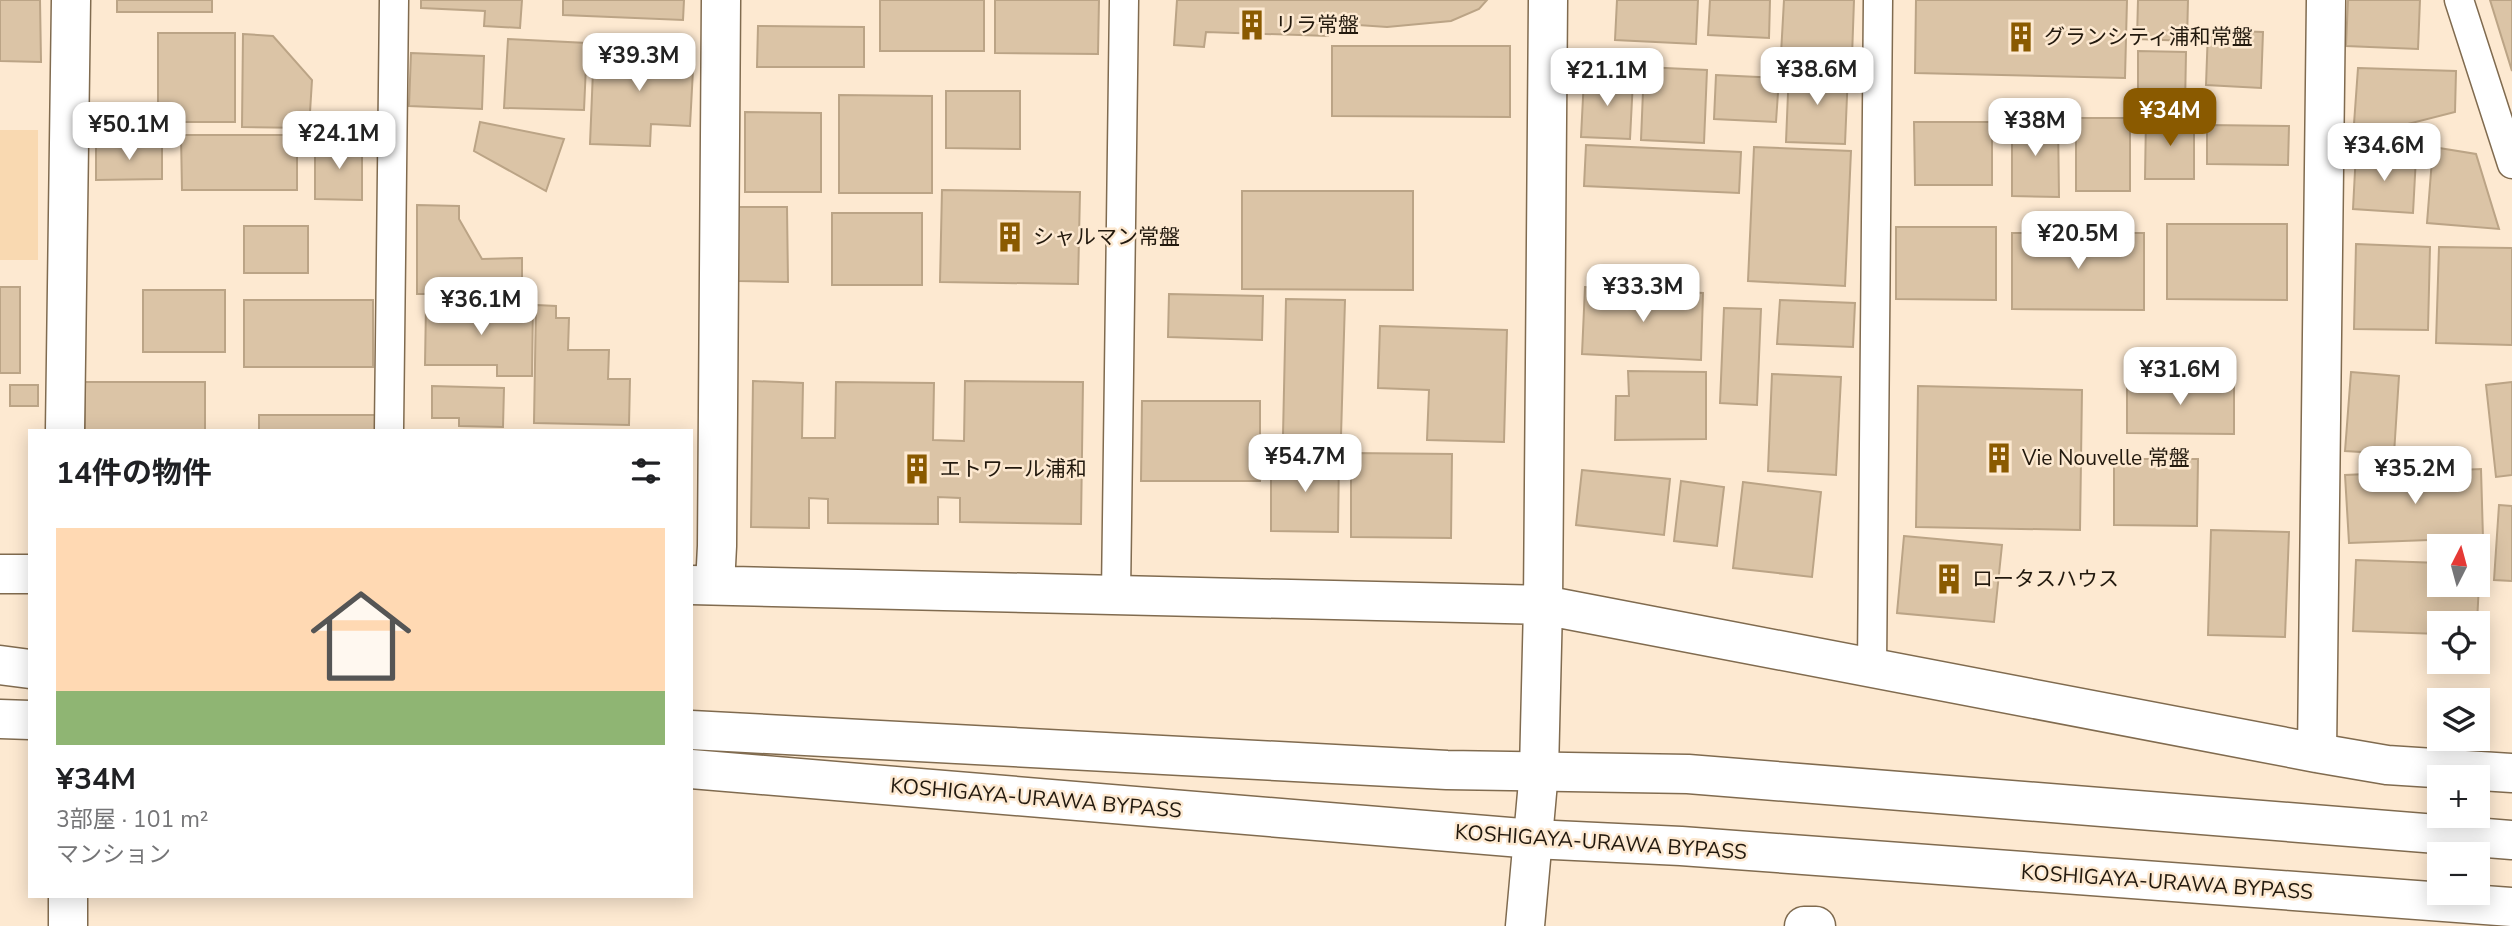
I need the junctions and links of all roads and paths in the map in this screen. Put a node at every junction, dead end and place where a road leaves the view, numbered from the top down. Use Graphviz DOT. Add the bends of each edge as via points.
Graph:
graph roads {
  1 [pos="71,0"];
  2 [pos="394,0"];
  3 [pos="721,0"];
  4 [pos="1124,0"];
  5 [pos="1548,0"];
  6 [pos="1878,0"];
  7 [pos="2326,0"];
  8 [pos="2459,0"];
  9 [pos="2512,164"];
  10 [pos="65,429"];
  11 [pos="389,429"];
  12 [pos="0,574"];
  13 [pos="28,574"];
  14 [pos="703,585"];
  15 [pos="1116,594"];
  16 [pos="1543,605"];
  17 [pos="0,665"];
  18 [pos="1872,667"];
  19 [pos="28,669"];
  20 [pos="0,719"];
  21 [pos="28,720"];
  22 [pos="693,730"];
  23 [pos="2317,753"];
  24 [pos="693,769"];
  25 [pos="1539,771"];
  26 [pos="2512,773"];
  27 [pos="1533,839"];
  28 [pos="2512,839"];
  29 [pos="68,898"];
  30 [pos="2512,907"];
  31 [pos="68,926"];
  32 [pos="1525,926"];
  33 [pos="1804,926"];
  34 [pos="1816,926"];
  1 -- 10 [label="main road"];
  2 -- 11 [label="lane"];
  3 -- 14 [label="main road" via="717,546"];
  4 -- 15 [label="lane"];
  5 -- 16 [label="main road"];
  6 -- 18 [label="lane"];
  7 -- 23 [label="main road"];
  8 -- 9 [label="lane"];
  12 -- 13 [label="main road"];
  14 -- 15 [label="main road"];
  15 -- 16 [label="main road"];
  16 -- 18 [label="main road"];
  16 -- 25 [label="main road"];
  17 -- 19 [label="main road"];
  18 -- 23 [label="main road"];
  20 -- 21 [label="main road"];
  22 -- 25 [label="main road, KOSHIGAYA-URAWA BYPASS"];
  23 -- 26 [label="main road" via="2387,765"];
  24 -- 27 [label="main road, KOSHIGAYA-URAWA BYPASS"];
  25 -- 27 [label="main road"];
  25 -- 28 [label="main road, KOSHIGAYA-URAWA BYPASS" via="1688,774"];
  27 -- 30 [label="main road, KOSHIGAYA-URAWA BYPASS"];
  27 -- 32 [label="main road"];
  29 -- 31 [label="main road"];
  33 -- 34 [label="main road"];
}
